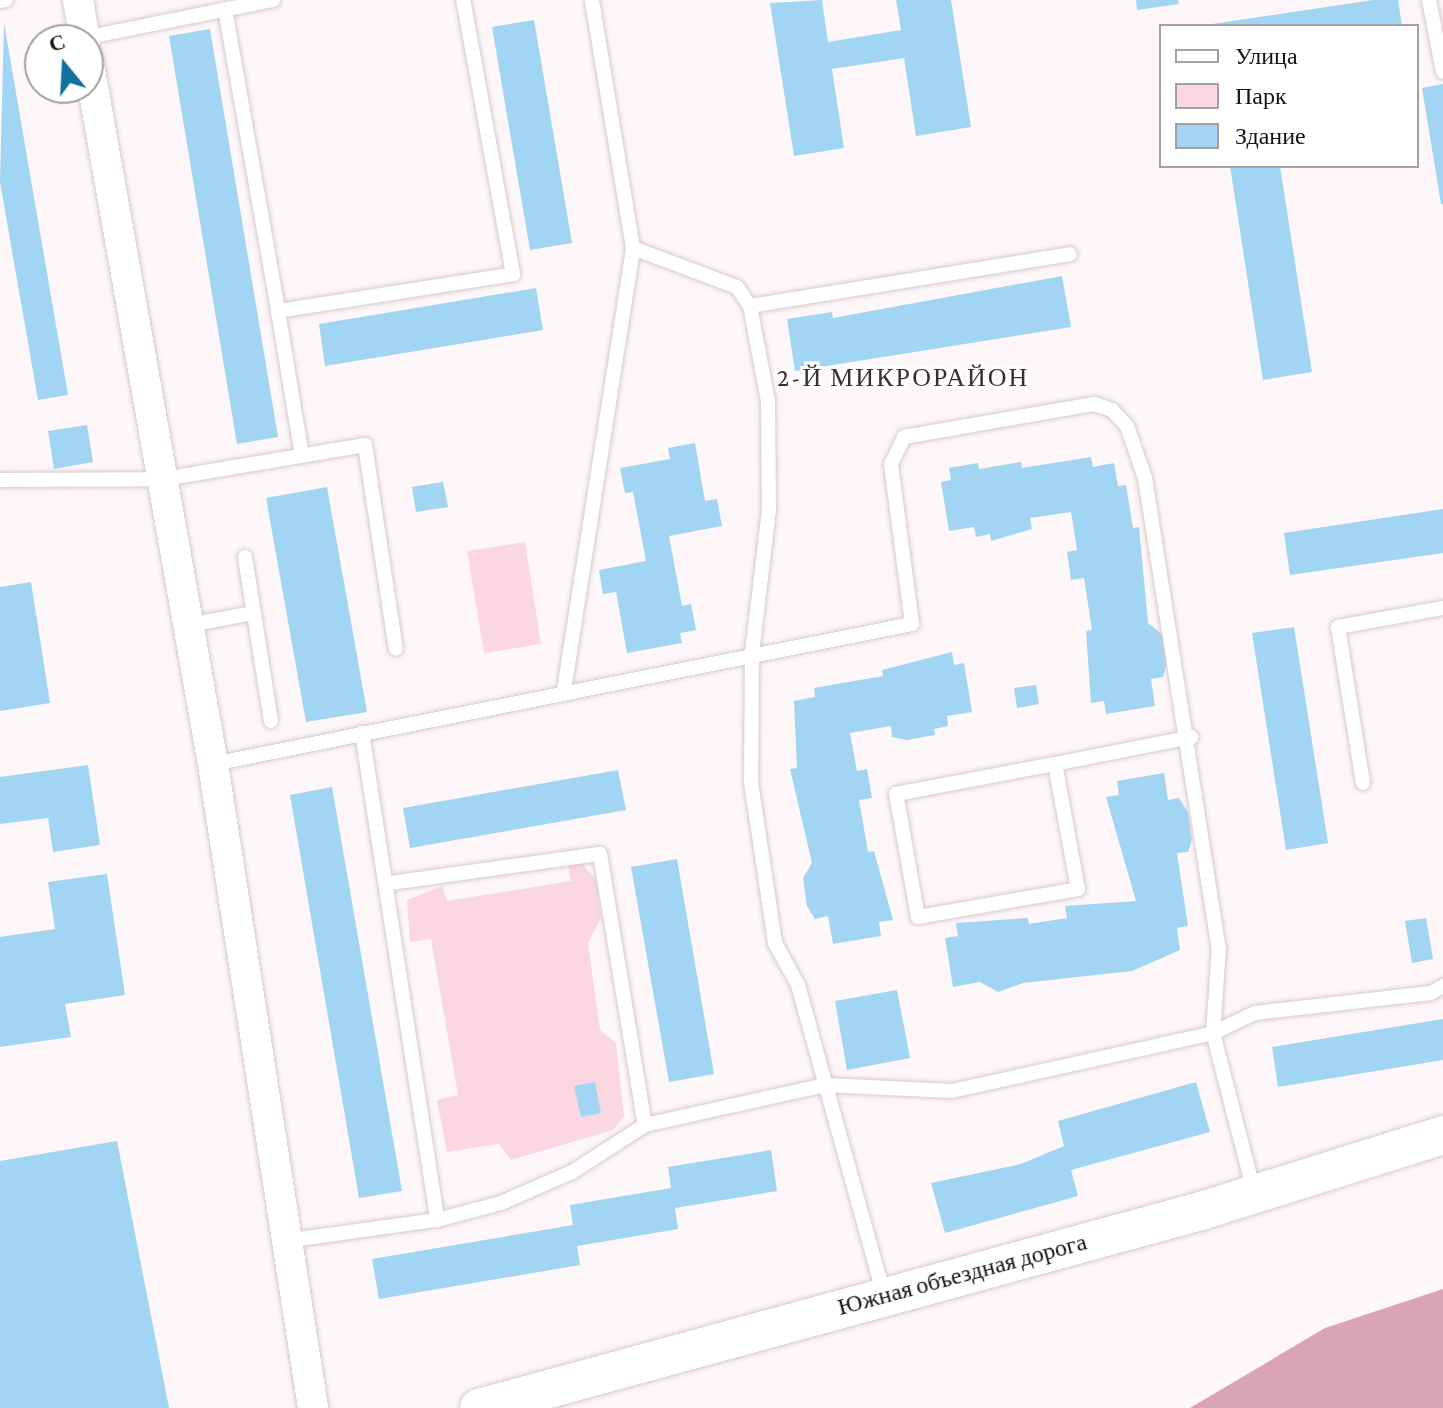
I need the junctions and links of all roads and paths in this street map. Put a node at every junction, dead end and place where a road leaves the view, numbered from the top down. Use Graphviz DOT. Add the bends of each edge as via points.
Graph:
graph roads {
  1 [pos="78,0"];
  2 [pos="273,0"];
  3 [pos="463,0"];
  4 [pos="592,0"];
  5 [pos="1429,0"];
  6 [pos="225,9"];
  7 [pos="82,24"];
  8 [pos="104,41"];
  9 [pos="1443,72"];
  10 [pos="96,104"];
  11 [pos="633,248"];
  12 [pos="1070,254"];
  13 [pos="750,306"];
  14 [pos="278,311"];
  15 [pos="302,456"];
  16 [pos="164,479"];
  17 [pos="0,480"];
  18 [pos="245,557"];
  19 [pos="1443,608"];
  20 [pos="254,613"];
  21 [pos="189,625"];
  22 [pos="396,649"];
  23 [pos="752,652"];
  24 [pos="564,690"];
  25 [pos="271,721"];
  26 [pos="362,733"];
  27 [pos="1191,737"];
  28 [pos="213,764"];
  29 [pos="1055,764"];
  30 [pos="1363,783"];
  31 [pos="390,883"];
  32 [pos="1443,986"];
  33 [pos="1213,1033"];
  34 [pos="826,1085"];
  35 [pos="645,1125"];
  36 [pos="1443,1135"];
  37 [pos="1255,1194"];
  38 [pos="437,1220"];
  39 [pos="292,1240"];
  40 [pos="884,1295"];
  41 [pos="313,1408"];
  42 [pos="479,1408"];
  1 -- 7 [label="street"];
  2 -- 6 [label="lane"];
  3 -- 14 [label="lane" via="513,274"];
  4 -- 11 [label="lane"];
  5 -- 9 [label="lane"];
  6 -- 8 [label="lane"];
  6 -- 14 [label="lane"];
  10 -- 16 [label="street"];
  11 -- 13 [label="lane" via="737,287"];
  11 -- 24 [label="lane"];
  12 -- 13 [label="lane"];
  13 -- 23 [label="lane" via="768,401 769,510"];
  14 -- 15 [label="lane"];
  15 -- 16 [label="lane"];
  15 -- 22 [label="lane" via="365,445"];
  16 -- 17 [label="lane"];
  16 -- 21 [label="street"];
  18 -- 20 [label="lane"];
  19 -- 30 [label="lane" via="1338,627"];
  20 -- 21 [label="lane"];
  20 -- 25 [label="lane"];
  21 -- 28 [label="street"];
  23 -- 24 [label="lane"];
  23 -- 27 [label="lane" via="912,624 891,464 904,437 1094,404 1127,426 1145,478"];
  23 -- 34 [label="lane" via="751,782 775,943 798,985"];
  24 -- 26 [label="lane"];
  26 -- 28 [label="lane"];
  26 -- 31 [label="lane"];
  27 -- 29 [label="lane"];
  27 -- 33 [label="lane" via="1219,948"];
  28 -- 39 [label="street"];
  29 -- 29 [label="lane" via="896,794 918,917 1078,889"];
  31 -- 35 [label="lane" via="600,854 609,876"];
  31 -- 38 [label="lane"];
  32 -- 33 [label="lane" via="1431,993 1255,1013"];
  33 -- 34 [label="lane" via="939,1093"];
  33 -- 37 [label="lane"];
  34 -- 35 [label="lane"];
  34 -- 40 [label="lane"];
  35 -- 38 [label="lane" via="572,1172"];
  36 -- 37 [label="street, Южная объездная дорога"];
  37 -- 40 [label="street, Южная объездная дорога"];
  38 -- 39 [label="lane"];
  39 -- 41 [label="street"];
  40 -- 42 [label="street, Южная объездная дорога"];
}
